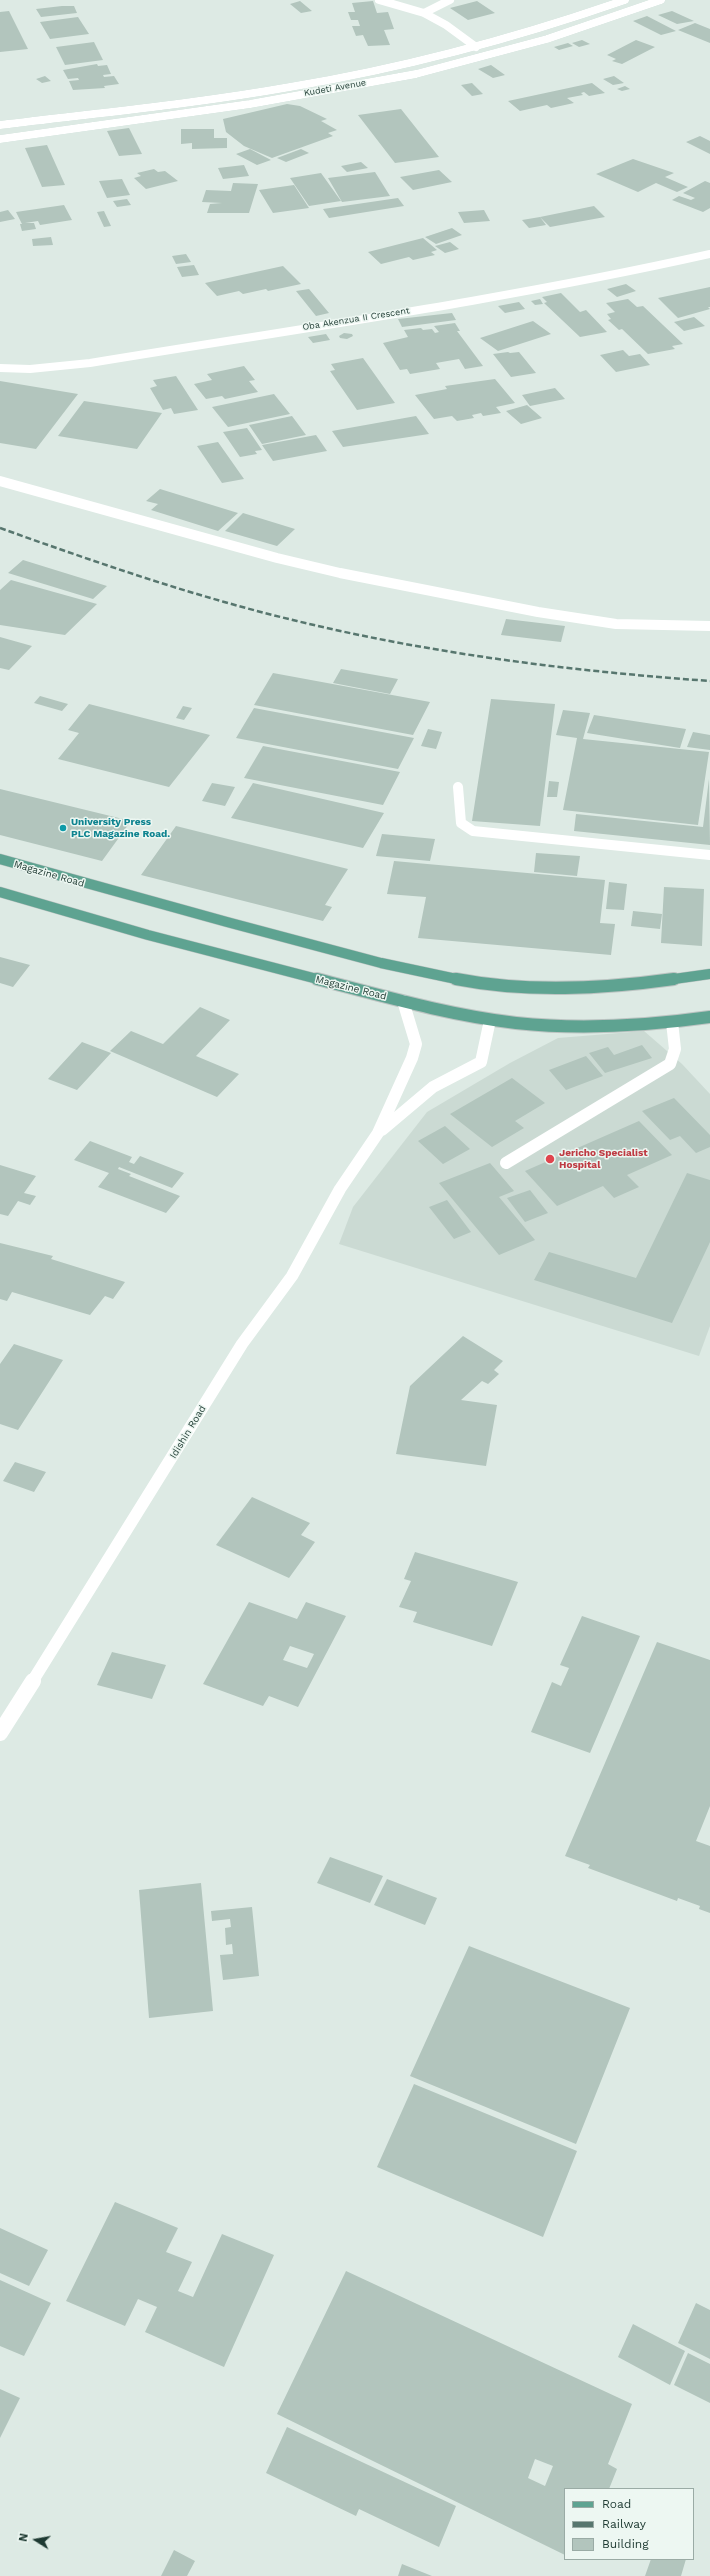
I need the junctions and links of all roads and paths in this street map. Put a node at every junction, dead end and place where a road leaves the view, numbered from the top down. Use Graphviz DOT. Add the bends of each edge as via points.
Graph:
graph roads {
  1 [pos="379,0"];
  2 [pos="450,0"];
  3 [pos="625,0"];
  4 [pos="661,0"];
  5 [pos="424,13"];
  6 [pos="476,47"];
  7 [pos="0,125"];
  8 [pos="0,139"];
  9 [pos="710,254"];
  10 [pos="0,368"];
  11 [pos="0,481"];
  12 [pos="710,626"];
  13 [pos="458,787"];
  14 [pos="710,855"];
  15 [pos="0,859"];
  16 [pos="0,892"];
  17 [pos="710,974"];
  18 [pos="403,1001"];
  19 [pos="710,1017"];
  20 [pos="490,1020"];
  21 [pos="672,1022"];
  22 [pos="378,1133"];
  23 [pos="506,1163"];
  24 [pos="0,1733"];
  1 -- 5 [label="street"];
  2 -- 5 [label="street"];
  3 -- 6 [label="street, Kudeti Avenue" via="562,22"];
  4 -- 8 [label="street, Kudeti Avenue" via="547,39 416,74 250,104"];
  5 -- 6 [label="street"];
  6 -- 7 [label="street, Kudeti Avenue" via="377,71 297,86 214,99"];
  9 -- 10 [label="street, Oba Akenzua II Crescent" via="634,271 480,299 97,362 30,369"];
  11 -- 12 [label="street" via="340,573 538,612 616,624"];
  13 -- 14 [label="street" via="461,823 473,831"];
  15 -- 17 [label="main road, Magazine Road" via="244,927 449,978 511,987 582,989"];
  16 -- 18 [label="main road, Magazine Road" via="248,962"];
  18 -- 20 [label="main road, Magazine Road"];
  18 -- 22 [label="street" via="416,1044"];
  19 -- 21 [label="main road, Magazine Road"];
  20 -- 21 [label="main road, Magazine Road" via="561,1026"];
  20 -- 22 [label="street" via="482,1062 433,1086"];
  21 -- 23 [label="street" via="676,1049 670,1064"];
  22 -- 24 [label="street, Idishin Road" via="340,1189 292,1276 242,1344"];
}
